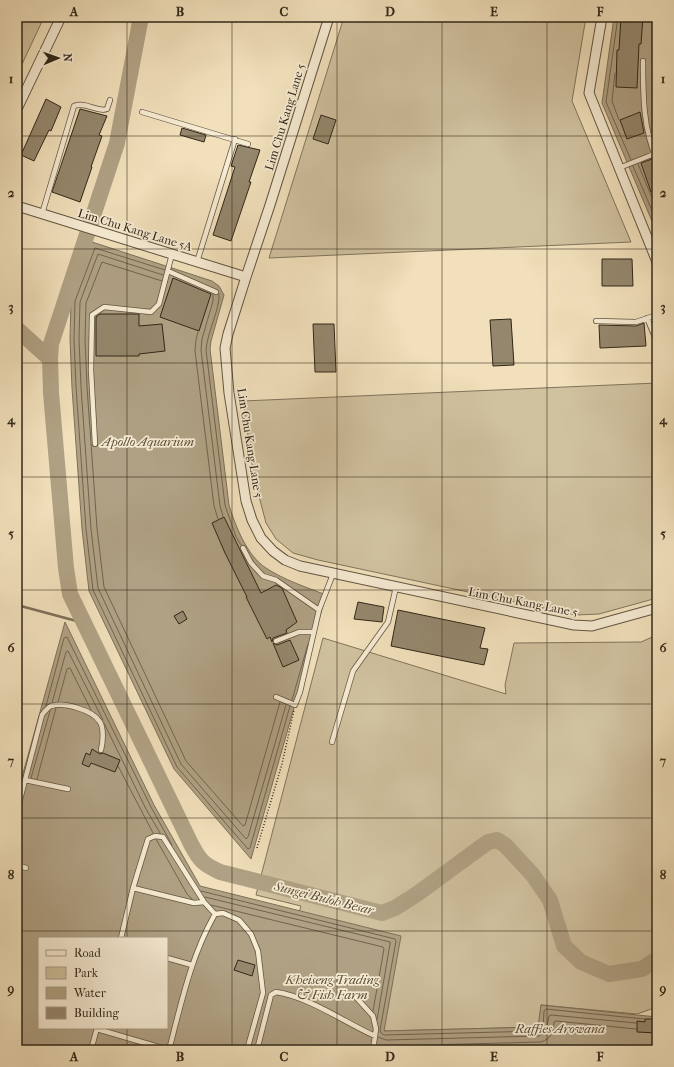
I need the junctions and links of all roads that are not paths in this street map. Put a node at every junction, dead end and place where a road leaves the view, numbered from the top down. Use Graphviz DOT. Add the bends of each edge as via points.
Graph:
graph roads {
  1 [pos="62,17"];
  2 [pos="329,17"];
  3 [pos="602,17"];
  4 [pos="643,61"];
  5 [pos="110,100"];
  6 [pos="17,108"];
  7 [pos="142,112"];
  8 [pos="235,139"];
  9 [pos="248,144"];
  10 [pos="654,154"];
  11 [pos="657,160"];
  12 [pos="619,168"];
  13 [pos="17,206"];
  14 [pos="42,214"];
  15 [pos="172,254"];
  16 [pos="197,262"];
  17 [pos="657,262"];
  18 [pos="168,271"];
  19 [pos="246,277"];
  20 [pos="216,292"];
  21 [pos="657,314"];
  22 [pos="647,318"];
  23 [pos="596,321"];
  24 [pos="657,342"];
  25 [pos="95,444"];
  26 [pos="243,548"];
  27 [pos="333,574"];
  28 [pos="396,587"];
  29 [pos="657,608"];
  30 [pos="319,610"];
  31 [pos="314,632"];
  32 [pos="276,641"];
  33 [pos="276,697"];
  34 [pos="332,742"];
  35 [pos="101,750"];
  36 [pos="25,780"];
  37 [pos="68,789"];
  38 [pos="17,811"];
  39 [pos="17,865"];
  40 [pos="26,868"];
  41 [pos="133,888"];
  42 [pos="204,902"];
  43 [pos="215,914"];
  44 [pos="121,937"];
  45 [pos="168,958"];
  46 [pos="192,965"];
  47 [pos="354,995"];
  48 [pos="97,1029"];
  49 [pos="100,1029"];
  50 [pos="375,1036"];
  51 [pos="91,1050"];
  52 [pos="169,1050"];
  53 [pos="247,1050"];
  54 [pos="257,1050"];
  55 [pos="374,1050"];
  1 -- 6 [label="street"];
  2 -- 19 [label="street, Lim Chu Kang Lane 5"];
  3 -- 12 [label="street" via="589,93"];
  4 -- 10 [label="lane" via="643,100"];
  5 -- 14 [label="lane" via="107,109 103,110 80,104 74,106"];
  7 -- 8 [label="lane"];
  8 -- 9 [label="lane"];
  8 -- 16 [label="lane"];
  10 -- 11 [label="lane"];
  10 -- 12 [label="lane"];
  12 -- 17 [label="street"];
  13 -- 14 [label="street, Lim Chu Kang Lane 5A"];
  14 -- 15 [label="street, Lim Chu Kang Lane 5A"];
  15 -- 16 [label="street, Lim Chu Kang Lane 5A"];
  15 -- 18 [label="lane"];
  16 -- 19 [label="street, Lim Chu Kang Lane 5A"];
  18 -- 20 [label="lane"];
  18 -- 25 [label="lane" via="159,304 151,312 104,307 92,315 91,370"];
  19 -- 27 [label="street, Lim Chu Kang Lane 5" via="225,348 229,393 246,501 261,538 273,551 285,560 300,566"];
  21 -- 22 [label="lane"];
  22 -- 23 [label="lane" via="636,322"];
  22 -- 24 [label="lane"];
  26 -- 30 [label="lane" via="251,563 263,576 276,580"];
  27 -- 28 [label="street, Lim Chu Kang Lane 5"];
  27 -- 30 [label="lane"];
  28 -- 29 [label="street, Lim Chu Kang Lane 5" via="574,625 592,626"];
  28 -- 34 [label="lane" via="388,622 353,671"];
  30 -- 31 [label="lane"];
  31 -- 32 [label="lane" via="299,632"];
  31 -- 33 [label="lane" via="295,705"];
  35 -- 36 [label="lane" via="101,728 96,718 80,708 52,705 46,708 42,715"];
  36 -- 37 [label="lane"];
  36 -- 38 [label="lane"];
  39 -- 40 [label="lane"];
  41 -- 42 [label="lane" via="194,904"];
  41 -- 42 [label="lane" via="148,839 162,837"];
  41 -- 44 [label="lane"];
  42 -- 43 [label="lane"];
  43 -- 46 [label="lane"];
  43 -- 53 [label="lane" via="223,913 239,920 252,934 258,951 263,993"];
  45 -- 46 [label="lane"];
  46 -- 52 [label="lane"];
  47 -- 50 [label="lane" via="374,1016"];
  48 -- 51 [label="lane"];
  49 -- 52 [label="lane"];
  50 -- 54 [label="lane" via="328,1011 287,993 276,992 271,995"];
  50 -- 55 [label="lane"];
}
